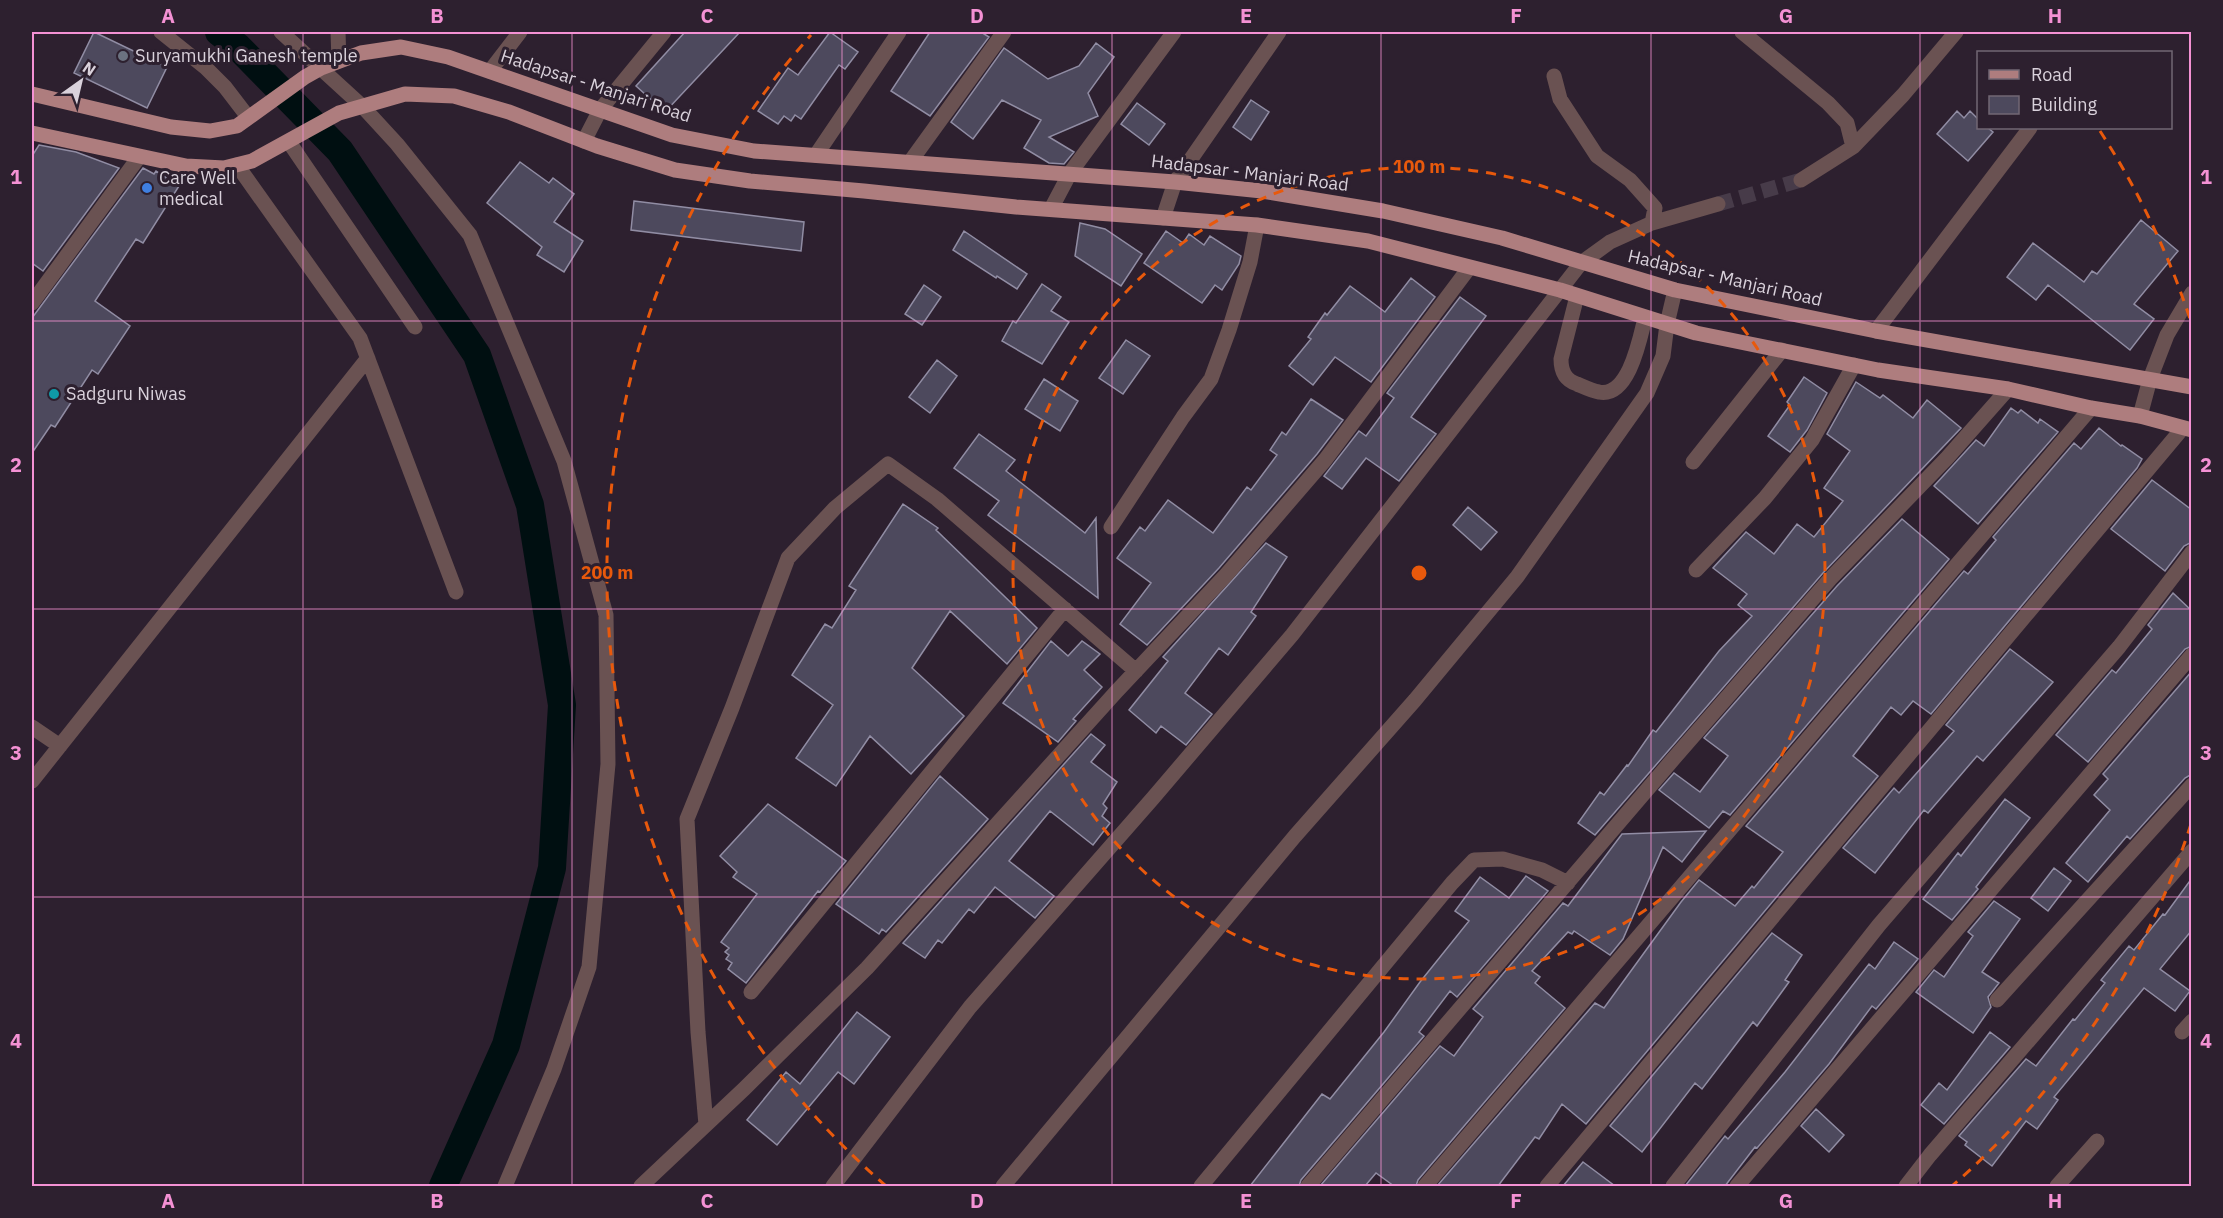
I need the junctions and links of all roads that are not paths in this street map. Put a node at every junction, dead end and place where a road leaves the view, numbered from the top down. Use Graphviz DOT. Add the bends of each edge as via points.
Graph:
graph roads {
  1 [pos="161,32"];
  2 [pos="281,32"];
  3 [pos="338,32"];
  4 [pos="520,32"];
  5 [pos="664,32"];
  6 [pos="899,32"];
  7 [pos="1004,32"];
  8 [pos="1174,32"];
  9 [pos="1279,32"];
  10 [pos="1742,32"];
  11 [pos="1956,32"];
  12 [pos="339,61"];
  13 [pos="321,68"];
  14 [pos="490,71"];
  15 [pos="1554,76"];
  16 [pos="32,94"];
  17 [pos="363,107"];
  18 [pos="600,110"];
  19 [pos="248,117"];
  20 [pos="2029,129"];
  21 [pos="32,133"];
  22 [pos="584,141"];
  23 [pos="289,142"];
  24 [pos="1853,147"];
  25 [pos="816,155"];
  26 [pos="139,157"];
  27 [pos="910,162"];
  28 [pos="237,165"];
  29 [pos="1070,173"];
  30 [pos="1801,180"];
  31 [pos="1175,182"];
  32 [pos="1718,204"];
  33 [pos="1051,209"];
  34 [pos="1163,218"];
  35 [pos="1652,223"];
  36 [pos="1257,225"];
  37 [pos="1581,262"];
  38 [pos="1469,268"];
  39 [pos="1560,290"];
  40 [pos="1675,290"];
  41 [pos="2192,293"];
  42 [pos="1577,296"];
  43 [pos="32,303"];
  44 [pos="1646,318"];
  45 [pos="1667,324"];
  46 [pos="415,327"];
  47 [pos="1876,331"];
  48 [pos="1782,351"];
  49 [pos="368,358"];
  50 [pos="1854,365"];
  51 [pos="2150,379"];
  52 [pos="2192,387"];
  53 [pos="2008,389"];
  54 [pos="2091,408"];
  55 [pos="2140,416"];
  56 [pos="2187,429"];
  57 [pos="1693,462"];
  58 [pos="1111,527"];
  59 [pos="2192,552"];
  60 [pos="1696,570"];
  61 [pos="456,592"];
  62 [pos="1065,609"];
  63 [pos="2192,655"];
  64 [pos="1136,671"];
  65 [pos="32,727"];
  66 [pos="60,746"];
  67 [pos="32,781"];
  68 [pos="2192,785"];
  69 [pos="2192,851"];
  70 [pos="1568,883"];
  71 [pos="751,992"];
  72 [pos="1997,1000"];
  73 [pos="706,1125"];
  74 [pos="2097,1141"];
  75 [pos="505,1186"];
  76 [pos="641,1186"];
  77 [pos="833,1186"];
  78 [pos="1003,1186"];
  79 [pos="1201,1186"];
  80 [pos="1308,1186"];
  81 [pos="1425,1186"];
  82 [pos="1547,1186"];
  83 [pos="1673,1186"];
  84 [pos="1737,1186"];
  85 [pos="1906,1186"];
  86 [pos="2057,1186"];
  1 -- 19 [label="street" via="206,68"];
  2 -- 13 [label="street"];
  3 -- 12 [label="street"];
  4 -- 14 [label="street"];
  5 -- 18 [label="street"];
  6 -- 25 [label="street"];
  7 -- 27 [label="street"];
  8 -- 29 [label="street"];
  9 -- 31 [label="street"];
  10 -- 24 [label="street" via="1847,123"];
  11 -- 24 [label="street"];
  12 -- 13 [label="main road, Hadapsar - Manjari Road"];
  12 -- 14 [label="main road, Hadapsar - Manjari Road" via="401,47"];
  13 -- 17 [label="street"];
  13 -- 19 [label="main road, Hadapsar - Manjari Road"];
  14 -- 18 [label="main road, Hadapsar - Manjari Road"];
  15 -- 35 [label="street" via="1560,99 1597,156 1630,180 1655,208"];
  16 -- 19 [label="main road" via="171,127 210,131 237,126"];
  17 -- 22 [label="main road" via="405,94 454,96"];
  17 -- 23 [label="main road" via="339,113"];
  17 -- 75 [label="street" via="470,235 564,461 606,615 608,764 589,967 554,1069"];
  18 -- 22 [label="street"];
  18 -- 25 [label="main road, Hadapsar - Manjari Road" via="672,135 754,151"];
  20 -- 47 [label="street"];
  21 -- 26 [label="main road"];
  22 -- 33 [label="main road" via="675,170 728,178"];
  23 -- 28 [label="main road"];
  23 -- 46 [label="street"];
  24 -- 30 [label="street"];
  25 -- 27 [label="main road, Hadapsar - Manjari Road"];
  26 -- 28 [label="main road" via="186,166"];
  26 -- 43 [label="street"];
  27 -- 29 [label="main road, Hadapsar - Manjari Road"];
  28 -- 49 [label="street" via="360,338"];
  29 -- 31 [label="main road, Hadapsar - Manjari Road"];
  29 -- 33 [label="street"];
  31 -- 34 [label="street"];
  31 -- 37 [label="main road, Hadapsar - Manjari Road" via="1262,191 1383,211 1502,238"];
  32 -- 35 [label="street"];
  33 -- 34 [label="main road"];
  34 -- 36 [label="main road"];
  35 -- 37 [label="street" via="1610,242"];
  36 -- 38 [label="main road" via="1368,241"];
  36 -- 58 [label="street" via="1250,262 1211,379"];
  37 -- 39 [label="street"];
  37 -- 40 [label="main road, Hadapsar - Manjari Road"];
  38 -- 39 [label="main road"];
  38 -- 64 [label="street" via="1325,460"];
  39 -- 42 [label="main road"];
  39 -- 77 [label="street" via="1292,635 970,1007"];
  40 -- 45 [label="street"];
  40 -- 47 [label="main road, Hadapsar - Manjari Road"];
  41 -- 51 [label="street" via="2167,335"];
  42 -- 44 [label="main road"];
  42 -- 44 [label="street" via="1561,370 1569,381 1601,393 1613,390 1626,377"];
  44 -- 45 [label="main road"];
  45 -- 48 [label="main road"];
  45 -- 78 [label="street" via="1663,356 1647,393 1517,577"];
  47 -- 51 [label="main road, Hadapsar - Manjari Road"];
  48 -- 50 [label="main road"];
  48 -- 57 [label="street"];
  49 -- 61 [label="street"];
  49 -- 66 [label="street"];
  50 -- 53 [label="main road"];
  50 -- 60 [label="street" via="1812,440 1765,498"];
  51 -- 52 [label="main road, Hadapsar - Manjari Road"];
  51 -- 55 [label="street"];
  53 -- 54 [label="main road"];
  53 -- 70 [label="street" via="1830,579"];
  54 -- 55 [label="main road"];
  54 -- 81 [label="street"];
  55 -- 56 [label="main road"];
  56 -- 82 [label="street"];
  59 -- 83 [label="street" via="2119,647 1879,925"];
  62 -- 64 [label="street"];
  62 -- 71 [label="street"];
  62 -- 73 [label="street" via="937,499 888,464 835,508 788,558 687,819"];
  63 -- 84 [label="street"];
  64 -- 73 [label="street" via="867,968"];
  65 -- 66 [label="street"];
  66 -- 67 [label="street"];
  68 -- 72 [label="street"];
  69 -- 85 [label="street"];
  70 -- 79 [label="street" via="1542,870 1503,859 1474,860"];
  70 -- 80 [label="street"];
  73 -- 76 [label="street"];
  74 -- 86 [label="street"];
}
